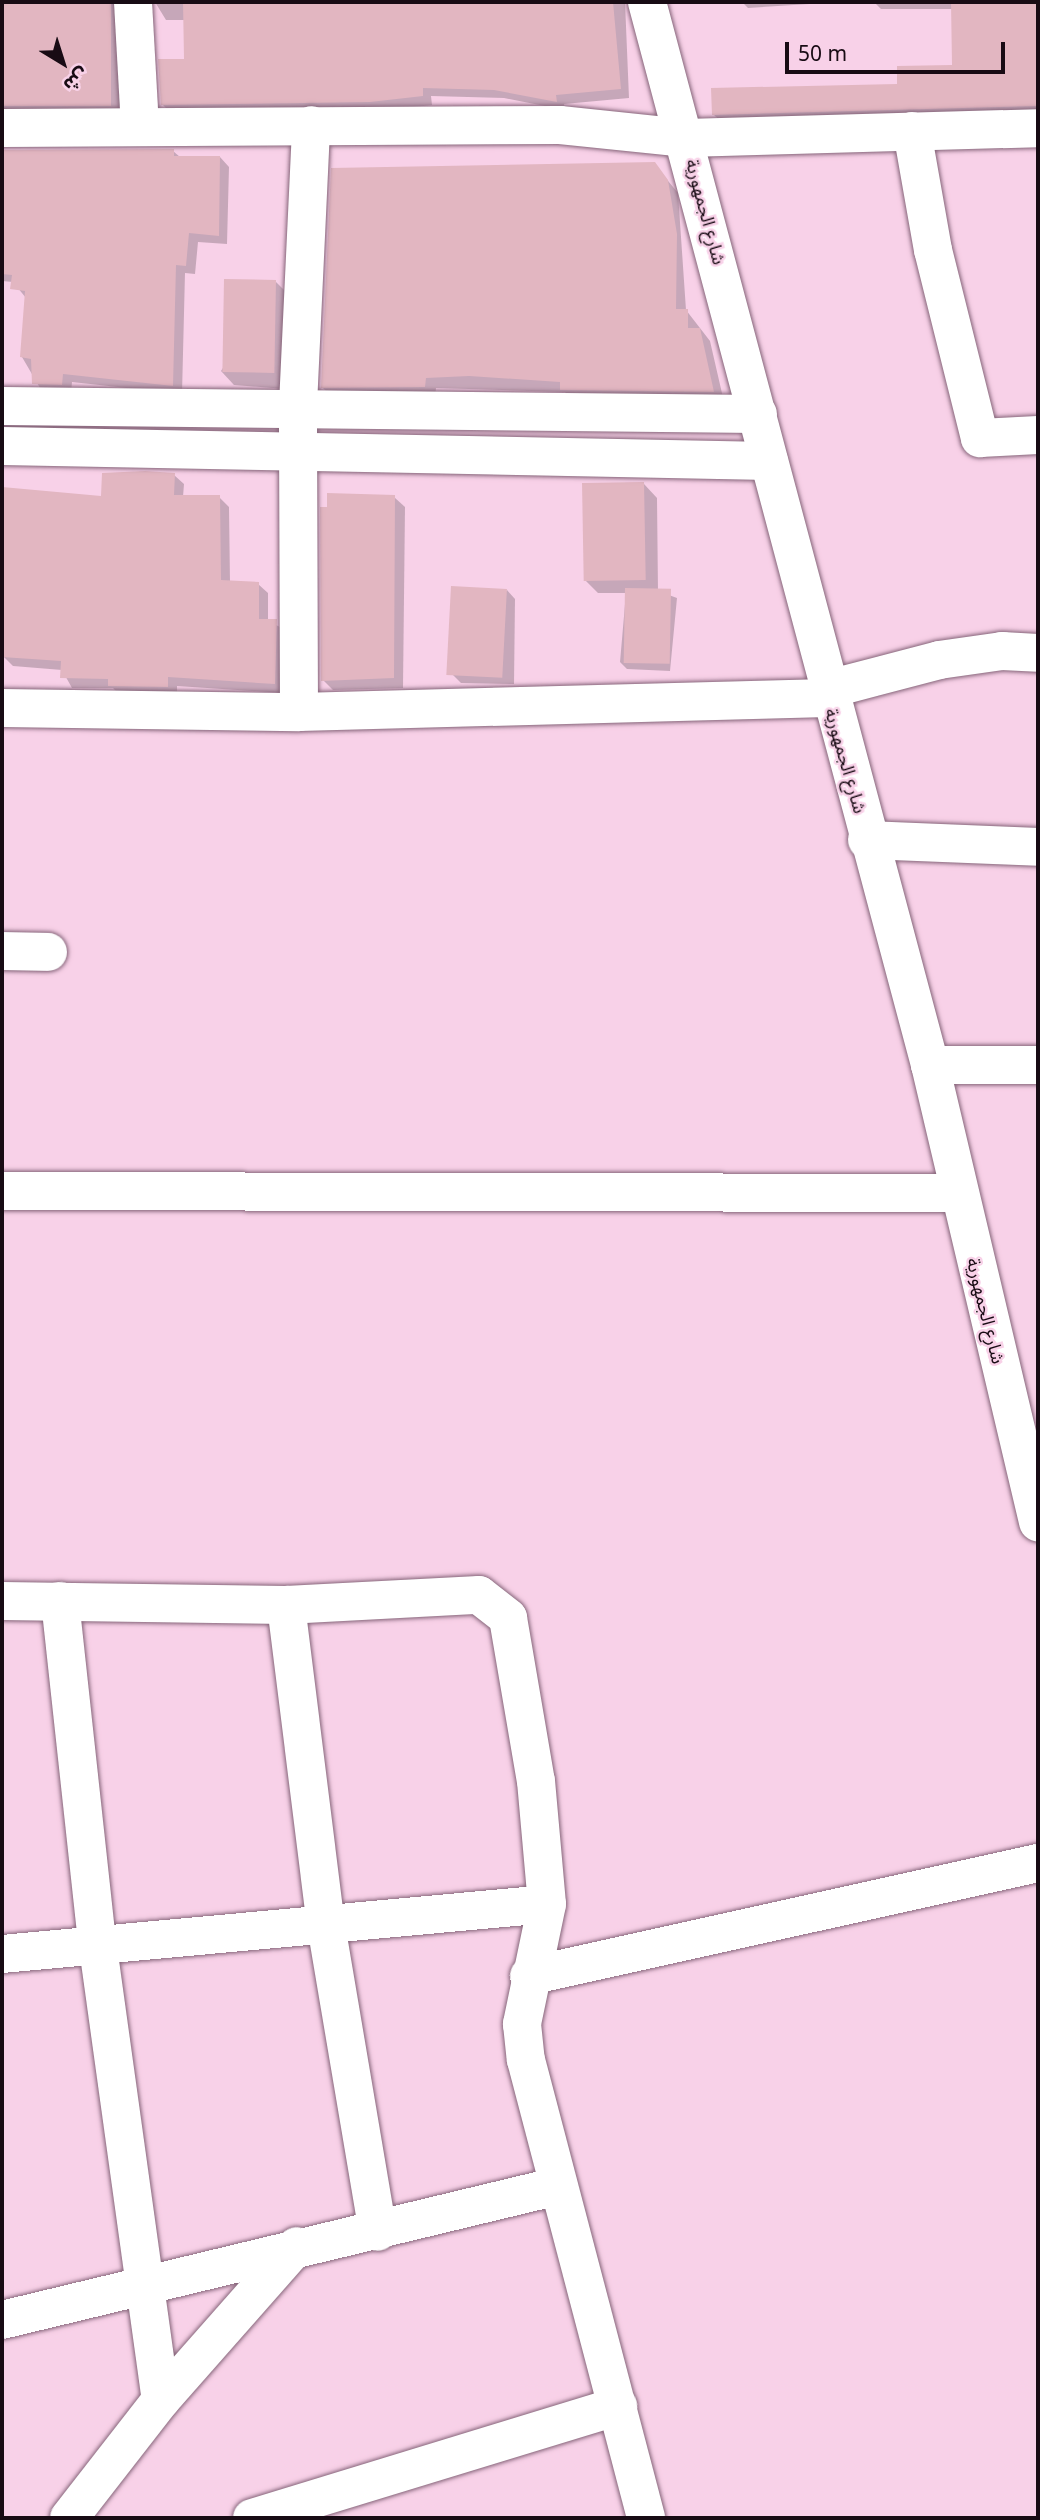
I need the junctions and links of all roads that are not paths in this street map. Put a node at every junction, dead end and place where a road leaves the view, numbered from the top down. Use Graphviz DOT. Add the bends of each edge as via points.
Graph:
graph roads {
  1 [pos="133,2"];
  2 [pos="647,2"];
  3 [pos="311,125"];
  4 [pos="140,126"];
  5 [pos="2,128"];
  6 [pos="1038,128"];
  7 [pos="912,131"];
  8 [pos="686,138"];
  9 [pos="298,405"];
  10 [pos="2,406"];
  11 [pos="758,414"];
  12 [pos="1038,435"];
  13 [pos="2,446"];
  14 [pos="298,450"];
  15 [pos="769,461"];
  16 [pos="1038,653"];
  17 [pos="827,694"];
  18 [pos="2,708"];
  19 [pos="299,712"];
  20 [pos="867,841"];
  21 [pos="1038,847"];
  22 [pos="2,951"];
  23 [pos="48,952"];
  24 [pos="930,1065"];
  25 [pos="1038,1065"];
  26 [pos="2,1191"];
  27 [pos="956,1193"];
  28 [pos="1038,1522"];
  29 [pos="2,1601"];
  30 [pos="60,1601"];
  31 [pos="286,1605"];
  32 [pos="1038,1863"];
  33 [pos="547,1904"];
  34 [pos="326,1925"];
  35 [pos="97,1940"];
  36 [pos="2,1954"];
  37 [pos="529,1976"];
  38 [pos="558,2186"];
  39 [pos="378,2232"];
  40 [pos="297,2246"];
  41 [pos="142,2282"];
  42 [pos="2,2320"];
  43 [pos="161,2400"];
  44 [pos="618,2406"];
  45 [pos="69,2518"];
  46 [pos="252,2518"];
  47 [pos="646,2518"];
  1 -- 4 [label="street"];
  2 -- 8 [label="street, شارع الجمهورية"];
  3 -- 4 [label="street"];
  3 -- 8 [label="street" via="609,126"];
  3 -- 9 [label="street"];
  4 -- 5 [label="street"];
  6 -- 7 [label="street"];
  7 -- 8 [label="street"];
  7 -- 12 [label="street" via="933,250 980,438"];
  8 -- 11 [label="street, شارع الجمهورية"];
  9 -- 10 [label="street"];
  9 -- 11 [label="street"];
  9 -- 14 [label="street"];
  11 -- 15 [label="street, شارع الجمهورية"];
  13 -- 14 [label="street"];
  14 -- 15 [label="street"];
  14 -- 19 [label="street"];
  15 -- 17 [label="street, شارع الجمهورية"];
  16 -- 17 [label="street" via="1002,651 939,660"];
  17 -- 19 [label="street"];
  17 -- 20 [label="street, شارع الجمهورية"];
  18 -- 19 [label="street"];
  20 -- 21 [label="street"];
  20 -- 24 [label="street, شارع الجمهورية"];
  22 -- 23 [label="street"];
  24 -- 25 [label="street"];
  24 -- 27 [label="street, شارع الجمهورية"];
  26 -- 27 [label="street"];
  27 -- 28 [label="street, شارع الجمهورية"];
  29 -- 30 [label="street"];
  30 -- 31 [label="street"];
  30 -- 35 [label="street"];
  31 -- 33 [label="street" via="478,1595 508,1618 533,1755"];
  31 -- 34 [label="street"];
  32 -- 37 [label="street"];
  33 -- 34 [label="street"];
  33 -- 37 [label="street"];
  34 -- 35 [label="street"];
  34 -- 39 [label="street"];
  35 -- 36 [label="street"];
  35 -- 41 [label="street"];
  37 -- 38 [label="street" via="523,2036"];
  38 -- 39 [label="street"];
  38 -- 44 [label="street"];
  39 -- 40 [label="street"];
  40 -- 41 [label="street"];
  40 -- 43 [label="street"];
  41 -- 42 [label="street"];
  41 -- 43 [label="street"];
  43 -- 45 [label="street"];
  44 -- 46 [label="street"];
  44 -- 47 [label="street"];
}
